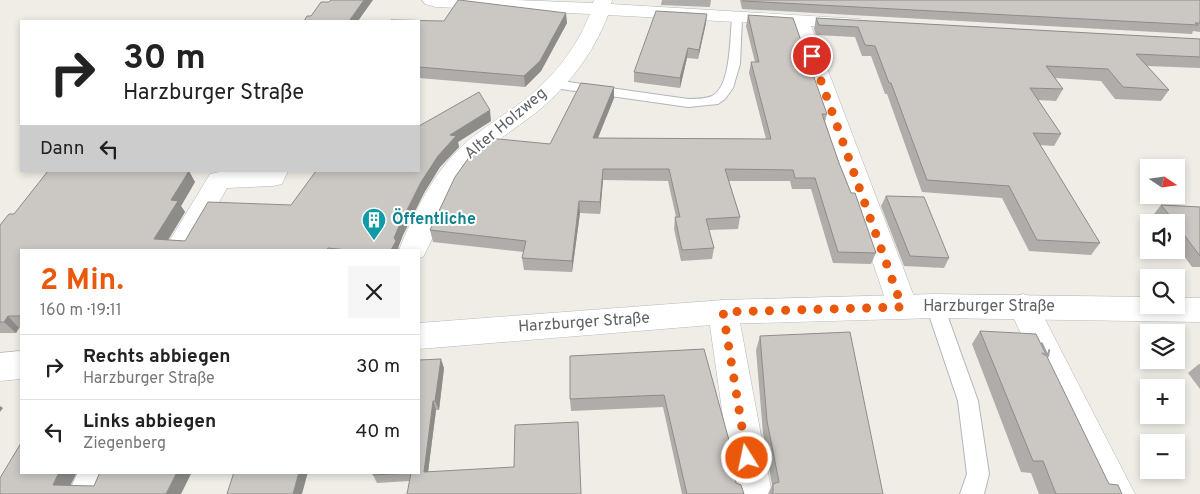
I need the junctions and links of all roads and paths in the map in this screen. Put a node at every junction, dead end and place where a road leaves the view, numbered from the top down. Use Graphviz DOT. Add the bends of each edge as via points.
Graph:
graph roads {
  1 [pos="431,0"];
  2 [pos="602,4"];
  3 [pos="737,18"];
  4 [pos="799,20"];
  5 [pos="868,24"];
  6 [pos="554,84"];
  7 [pos="276,172"];
  8 [pos="179,249"];
  9 [pos="413,249"];
  10 [pos="934,306"];
  11 [pos="1023,306"];
  12 [pos="902,307"];
  13 [pos="1200,310"];
  14 [pos="723,312"];
  15 [pos="420,336"];
  16 [pos="20,365"];
  17 [pos="0,367"];
  18 [pos="97,474"];
  19 [pos="87,494"];
  20 [pos="753,494"];
  21 [pos="971,494"];
  22 [pos="1116,494"];
  1 -- 2 [label="street"];
  2 -- 3 [label="street"];
  2 -- 6 [label="street, Alter Holzweg" via="590,35"];
  3 -- 4 [label="street"];
  3 -- 6 [label="lane" via="734,64 727,88 713,102 688,103"];
  4 -- 5 [label="street"];
  4 -- 12 [label="street"];
  6 -- 9 [label="street, Alter Holzweg" via="470,151 458,165 446,182"];
  7 -- 8 [label="street" via="273,178 220,180"];
  10 -- 11 [label="street, Harzburger Straße"];
  10 -- 12 [label="street, Harzburger Straße"];
  10 -- 21 [label="lane" via="968,400 978,474"];
  11 -- 13 [label="street, Harzburger Straße"];
  11 -- 22 [label="street, one-way"];
  12 -- 14 [label="street, Harzburger Straße"];
  14 -- 15 [label="street, Harzburger Straße"];
  14 -- 20 [label="street"];
  16 -- 17 [label="street"];
  18 -- 19 [label="street"];
}
